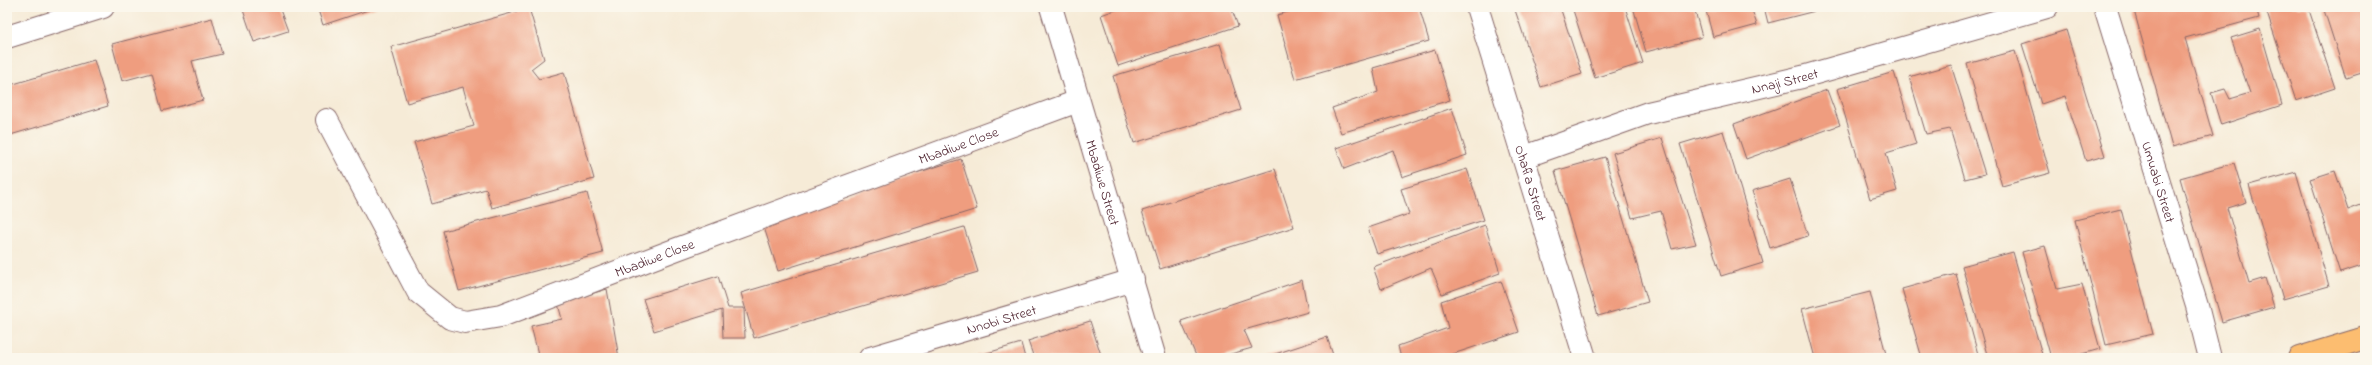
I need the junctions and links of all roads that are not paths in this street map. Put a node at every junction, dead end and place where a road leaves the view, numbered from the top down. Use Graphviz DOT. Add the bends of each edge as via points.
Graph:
graph roads {
  1 [pos="103,7"];
  2 [pos="1051,7"];
  3 [pos="1477,7"];
  4 [pos="2047,7"];
  5 [pos="2105,7"];
  6 [pos="7,37"];
  7 [pos="1078,101"];
  8 [pos="327,120"];
  9 [pos="1524,157"];
  10 [pos="1132,280"];
  11 [pos="2365,338"];
  12 [pos="870,358"];
  13 [pos="1155,358"];
  14 [pos="1585,358"];
  15 [pos="2210,358"];
  16 [pos="2299,358"];
  1 -- 6 [label="street"];
  2 -- 7 [label="street, Mbadiwe Street"];
  3 -- 9 [label="street, Ohafia Street"];
  4 -- 9 [label="street, Nnaji Street" via="1802,77 1648,113"];
  5 -- 15 [label="street, Umuabi Street" via="2197,306"];
  7 -- 8 [label="street, Mbadiwe Close" via="501,316 465,322 450,318 418,292"];
  7 -- 10 [label="street, Mbadiwe Street"];
  9 -- 14 [label="street, Ohafia Street"];
  10 -- 12 [label="street, Nnobi Street"];
  10 -- 13 [label="street, Mbadiwe Street"];
  11 -- 16 [label="main road"];
}
